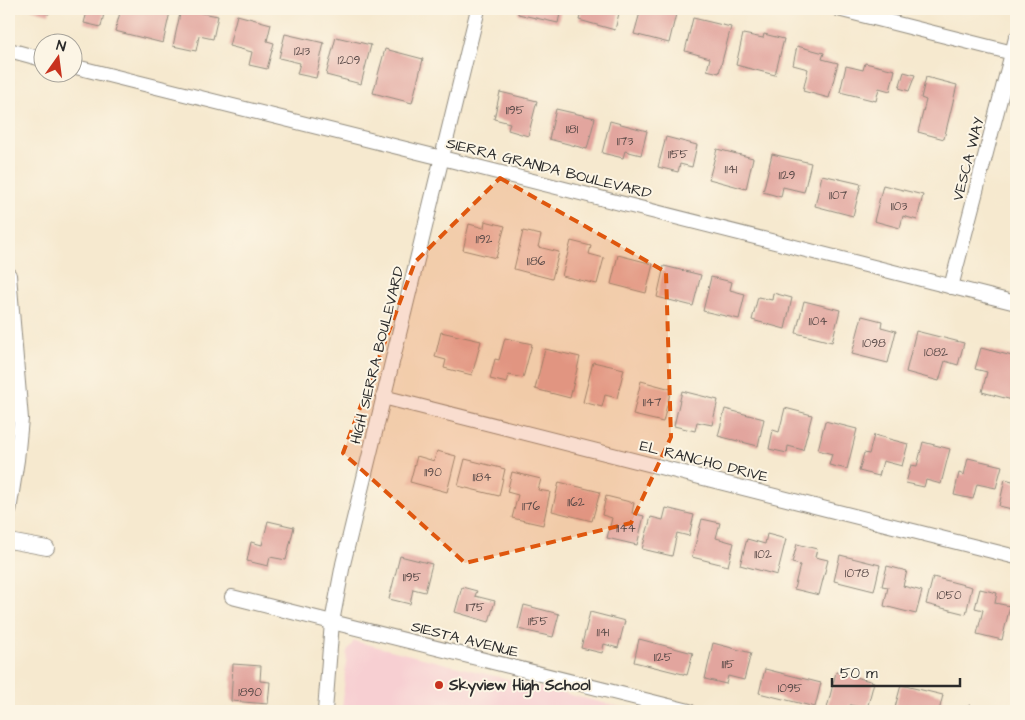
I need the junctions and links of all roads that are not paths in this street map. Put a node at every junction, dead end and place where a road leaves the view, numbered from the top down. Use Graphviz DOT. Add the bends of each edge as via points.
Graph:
graph roads {
  1 [pos="478,9"];
  2 [pos="838,9"];
  3 [pos="1016,38"];
  4 [pos="9,53"];
  5 [pos="1013,53"];
  6 [pos="32,57"];
  7 [pos="82,68"];
  8 [pos="442,158"];
  9 [pos="9,275"];
  10 [pos="951,287"];
  11 [pos="1016,303"];
  12 [pos="383,397"];
  13 [pos="9,511"];
  14 [pos="9,541"];
  15 [pos="47,548"];
  16 [pos="1016,556"];
  17 [pos="232,597"];
  18 [pos="332,622"];
  19 [pos="325,711"];
  20 [pos="689,711"];
  1 -- 8 [label="street, HIGH SIERRA BOULEVARD"];
  2 -- 5 [label="street"];
  3 -- 5 [label="street, VESCA WAY"];
  4 -- 6 [label="street"];
  5 -- 10 [label="street, VESCA WAY"];
  7 -- 8 [label="street, SIERRA GRANDA BOULEVARD"];
  8 -- 10 [label="street, SIERRA GRANDA BOULEVARD"];
  8 -- 12 [label="street, HIGH SIERRA BOULEVARD"];
  9 -- 13 [label="street" via="21,419"];
  10 -- 11 [label="street, SIERRA GRANDA BOULEVARD"];
  12 -- 16 [label="street, EL RANCHO DRIVE"];
  12 -- 18 [label="street, HIGH SIERRA BOULEVARD"];
  14 -- 15 [label="street"];
  17 -- 18 [label="street, SIESTA AVENUE"];
  18 -- 19 [label="street, HIGH SIERRA BOULEVARD"];
  18 -- 20 [label="street, SIESTA AVENUE"];
}
